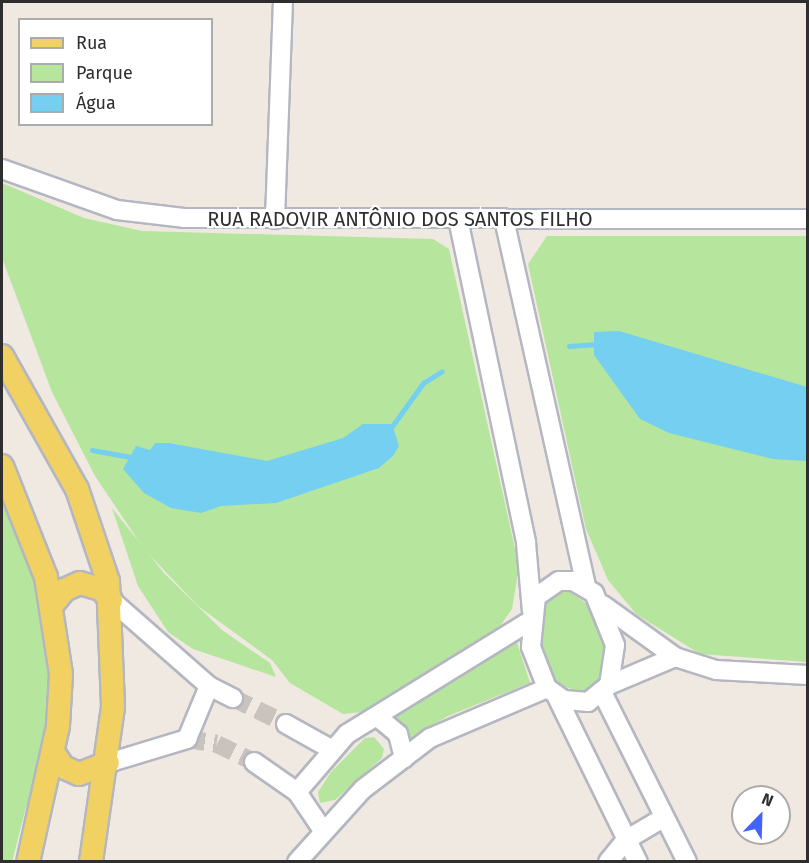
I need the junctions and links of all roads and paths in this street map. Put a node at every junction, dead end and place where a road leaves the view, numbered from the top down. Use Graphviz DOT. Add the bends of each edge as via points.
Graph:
graph roads {
  1 [pos="283,2"];
  2 [pos="2,169"];
  3 [pos="275,219"];
  4 [pos="458,219"];
  5 [pos="504,219"];
  6 [pos="807,219"];
  7 [pos="2,356"];
  8 [pos="2,466"];
  9 [pos="586,586"];
  10 [pos="111,600"];
  11 [pos="599,602"];
  12 [pos="52,605"];
  13 [pos="531,616"];
  14 [pos="675,657"];
  15 [pos="807,675"];
  16 [pos="209,686"];
  17 [pos="606,689"];
  18 [pos="552,693"];
  19 [pos="232,698"];
  20 [pos="379,718"];
  21 [pos="286,723"];
  22 [pos="329,748"];
  23 [pos="53,752"];
  24 [pos="404,758"];
  25 [pos="254,762"];
  26 [pos="108,763"];
  27 [pos="297,792"];
  28 [pos="663,818"];
  29 [pos="322,829"];
  30 [pos="626,840"];
  31 [pos="28,861"];
  32 [pos="91,861"];
  33 [pos="297,861"];
  34 [pos="608,861"];
  35 [pos="638,861"];
  36 [pos="687,861"];
  1 -- 3 [label="street"];
  2 -- 3 [label="street, RUA RADOVIR ANTÔNIO DOS SANTOS FILHO" via="117,210 184,218"];
  3 -- 4 [label="street, RUA RADOVIR ANTÔNIO DOS SANTOS FILHO"];
  4 -- 5 [label="street, RUA RADOVIR ANTÔNIO DOS SANTOS FILHO"];
  4 -- 13 [label="street" via="526,543"];
  5 -- 6 [label="street, RUA RADOVIR ANTÔNIO DOS SANTOS FILHO"];
  5 -- 9 [label="street"];
  7 -- 10 [label="main road" via="77,489"];
  8 -- 12 [label="main road" via="31,529"];
  9 -- 11 [label="street"];
  9 -- 13 [label="street" via="573,581 546,587"];
  10 -- 12 [label="main road" via="101,589 80,583 63,590"];
  10 -- 16 [label="street"];
  10 -- 26 [label="main road" via="114,696"];
  11 -- 14 [label="street"];
  11 -- 17 [label="street" via="615,645"];
  12 -- 23 [label="main road" via="61,674"];
  13 -- 18 [label="street" via="536,669"];
  13 -- 20 [label="street"];
  14 -- 15 [label="street" via="716,670"];
  14 -- 17 [label="street"];
  16 -- 19 [label="street"];
  16 -- 26 [label="street" via="187,739"];
  17 -- 18 [label="street" via="575,703"];
  17 -- 28 [label="street"];
  18 -- 24 [label="street" via="430,738"];
  18 -- 30 [label="street"];
  20 -- 22 [label="street"];
  20 -- 24 [label="street" via="398,734"];
  21 -- 22 [label="street"];
  22 -- 27 [label="street"];
  23 -- 26 [label="main road" via="63,767 79,774"];
  23 -- 31 [label="main road"];
  24 -- 29 [label="street"];
  25 -- 27 [label="street"];
  26 -- 32 [label="main road"];
  27 -- 29 [label="street"];
  28 -- 30 [label="street"];
  28 -- 36 [label="street"];
  29 -- 33 [label="street"];
  30 -- 34 [label="street"];
  30 -- 35 [label="street"];
}
